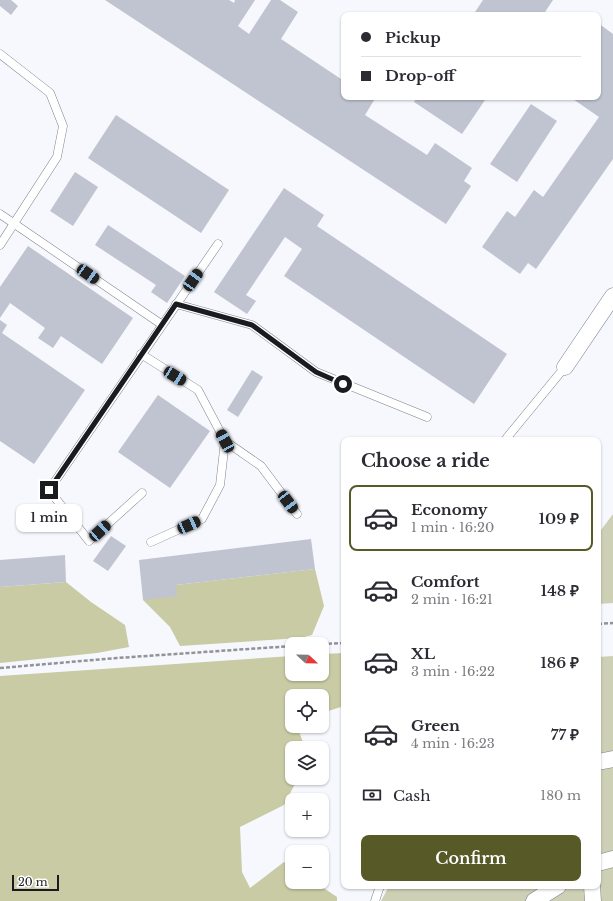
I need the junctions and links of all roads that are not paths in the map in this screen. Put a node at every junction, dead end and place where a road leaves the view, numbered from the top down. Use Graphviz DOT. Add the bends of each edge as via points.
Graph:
graph roads {
  1 [pos="0,54"];
  2 [pos="0,214"];
  3 [pos="14,224"];
  4 [pos="218,244"];
  5 [pos="0,245"];
  6 [pos="613,296"];
  7 [pos="176,304"];
  8 [pos="162,324"];
  9 [pos="141,354"];
  10 [pos="565,367"];
  11 [pos="427,417"];
  12 [pos="507,437"];
  13 [pos="225,441"];
  14 [pos="142,493"];
  15 [pos="297,514"];
  16 [pos="151,542"];
  17 [pos="613,759"];
  18 [pos="601,761"];
  19 [pos="613,859"];
  20 [pos="601,861"];
  21 [pos="379,889"];
  22 [pos="553,889"];
  23 [pos="592,889"];
  24 [pos="375,901"];
  25 [pos="534,901"];
  26 [pos="593,901"];
  1 -- 3 [label="lane" via="50,93 63,126 57,157"];
  2 -- 3 [label="lane"];
  3 -- 5 [label="lane"];
  3 -- 8 [label="lane"];
  4 -- 7 [label="lane"];
  6 -- 10 [label="street"];
  7 -- 8 [label="lane"];
  7 -- 11 [label="lane" via="252,325 316,372"];
  8 -- 9 [label="lane"];
  9 -- 13 [label="lane" via="198,390"];
  9 -- 14 [label="lane" via="49,490 89,541"];
  10 -- 12 [label="lane"];
  13 -- 15 [label="lane" via="261,466"];
  13 -- 16 [label="lane" via="220,485 202,519"];
  17 -- 18 [label="street"];
  19 -- 20 [label="street"];
  21 -- 24 [label="lane"];
  22 -- 25 [label="street"];
  23 -- 26 [label="street"];
}
